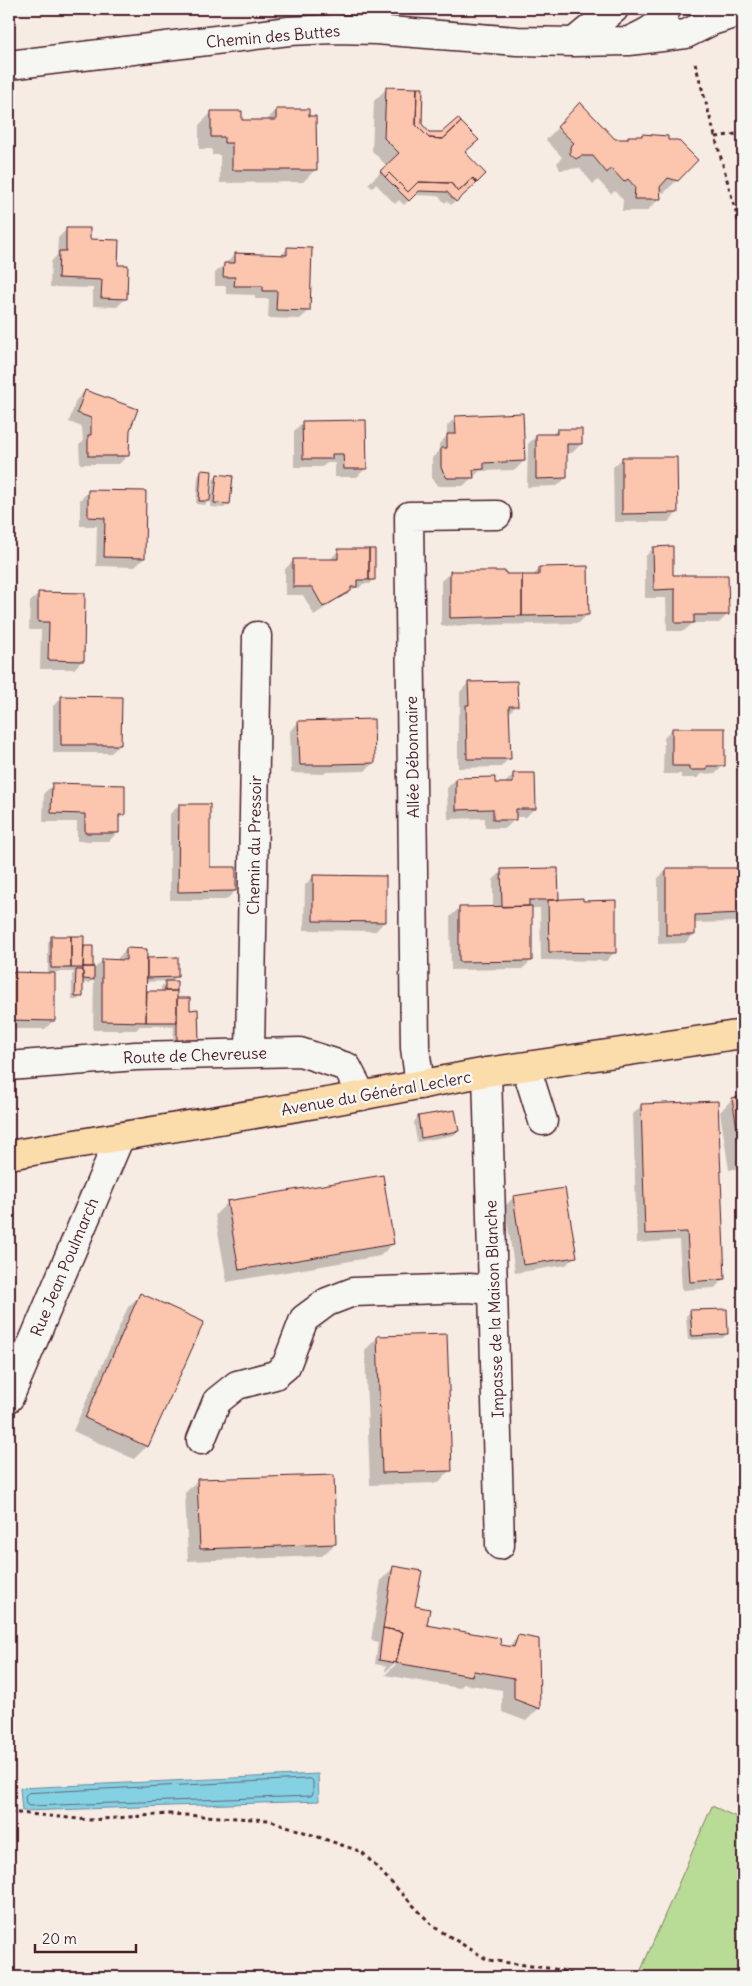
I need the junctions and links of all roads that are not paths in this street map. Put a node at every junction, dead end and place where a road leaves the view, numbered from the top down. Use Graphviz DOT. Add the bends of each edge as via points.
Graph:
graph roads {
  1 [pos="614,9"];
  2 [pos="666,9"];
  3 [pos="743,12"];
  4 [pos="629,41"];
  5 [pos="574,42"];
  6 [pos="9,65"];
  7 [pos="497,515"];
  8 [pos="257,636"];
  9 [pos="743,1034"];
  10 [pos="250,1053"];
  11 [pos="9,1066"];
  12 [pos="526,1067"];
  13 [pos="487,1072"];
  14 [pos="420,1085"];
  15 [pos="362,1096"];
  16 [pos="543,1121"];
  17 [pos="120,1136"];
  18 [pos="9,1155"];
  19 [pos="493,1290"];
  20 [pos="9,1398"];
  21 [pos="201,1440"];
  22 [pos="500,1545"];
  1 -- 5 [label="street"];
  2 -- 4 [label="street" via="651,31"];
  3 -- 4 [label="street, Chemin des Buttes" via="712,21 686,34"];
  4 -- 5 [label="street, Chemin des Buttes"];
  5 -- 6 [label="street, Chemin des Buttes" via="334,29 289,31"];
  7 -- 14 [label="street, Allée Débonnaire" via="409,516 415,1048"];
  8 -- 10 [label="street, Chemin du Pressoir"];
  9 -- 12 [label="main road, Avenue du Général Leclerc"];
  10 -- 11 [label="street, Route de Chevreuse" via="136,1056"];
  10 -- 15 [label="street, Route de Chevreuse" via="300,1052 347,1067"];
  12 -- 13 [label="main road, Avenue du Général Leclerc"];
  12 -- 16 [label="street"];
  13 -- 14 [label="main road, Avenue du Général Leclerc"];
  13 -- 19 [label="street, Impasse de la Maison Blanche"];
  14 -- 15 [label="main road, Avenue du Général Leclerc"];
  15 -- 17 [label="main road, Avenue du Général Leclerc"];
  17 -- 18 [label="main road, Avenue du Général Leclerc"];
  17 -- 20 [label="street, Rue Jean Poulmarch"];
  19 -- 21 [label="street" via="353,1292 327,1302 304,1319 286,1366 275,1375 237,1385 218,1401"];
  19 -- 22 [label="street, Impasse de la Maison Blanche"];
}
